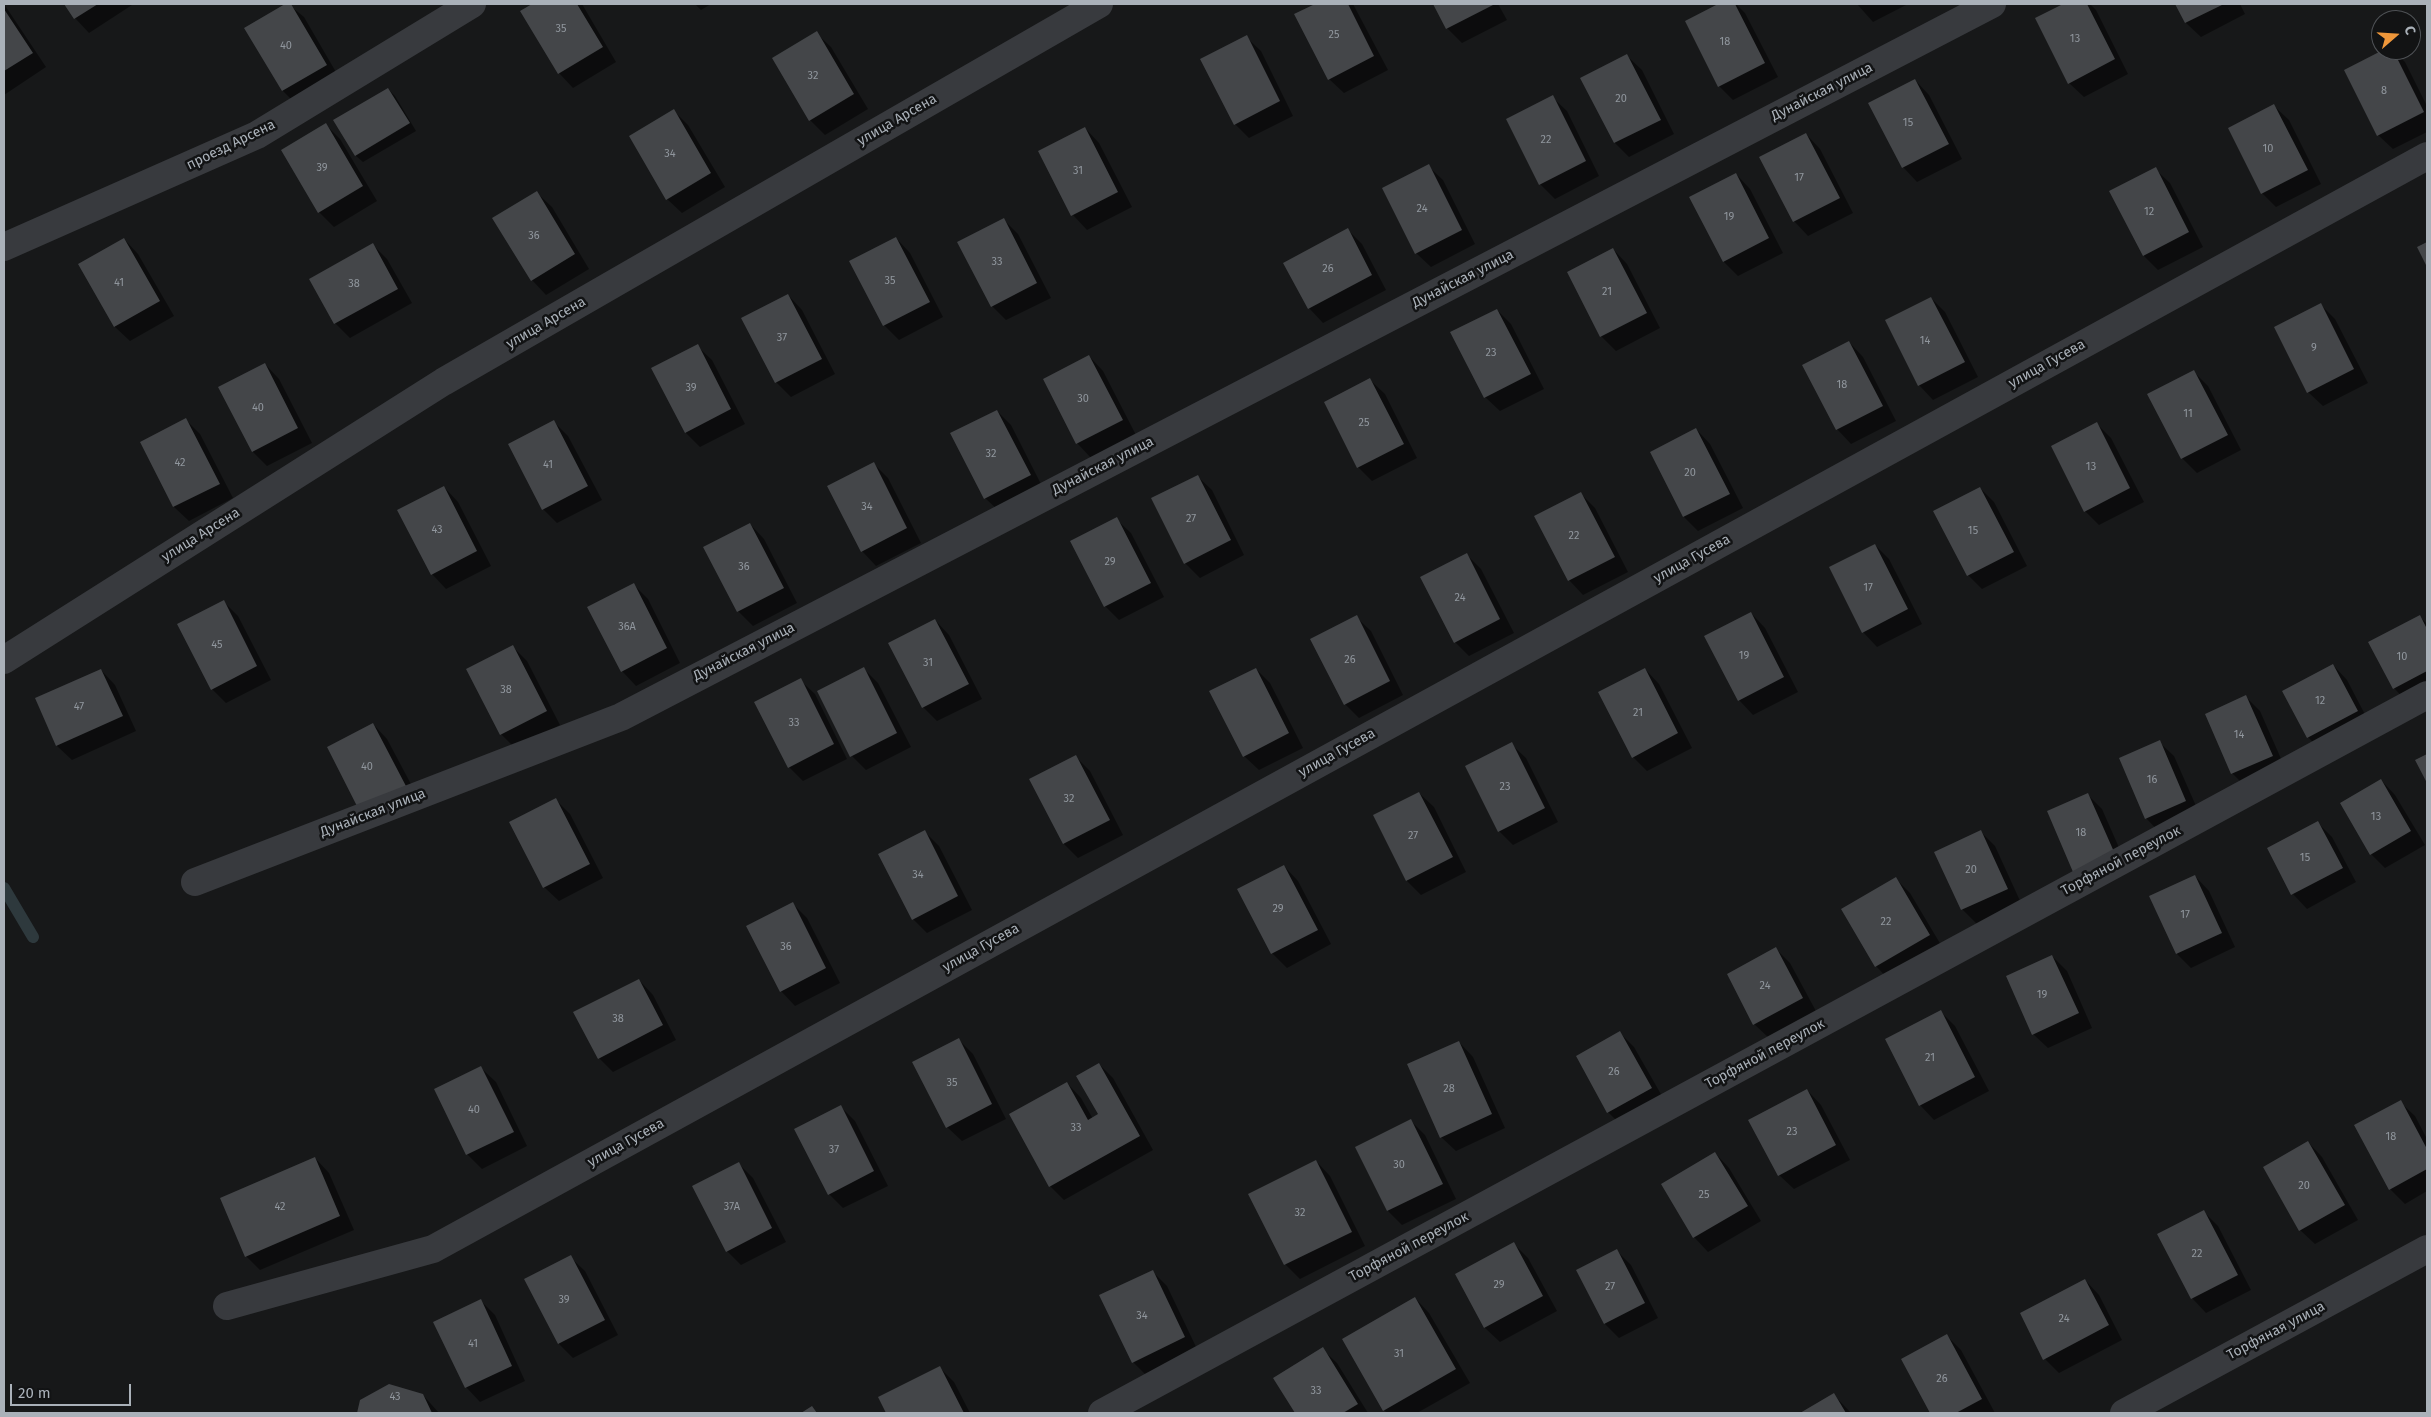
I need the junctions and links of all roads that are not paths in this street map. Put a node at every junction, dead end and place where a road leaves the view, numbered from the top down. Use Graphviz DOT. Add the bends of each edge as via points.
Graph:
graph roads {
  1 [pos="472,4"];
  2 [pos="1099,4"];
  3 [pos="1992,4"];
  4 [pos="2427,156"];
  5 [pos="4,247"];
  6 [pos="4,660"];
  7 [pos="2427,695"];
  8 [pos="195,882"];
  9 [pos="2427,1249"];
  10 [pos="227,1306"];
  11 [pos="1102,1413"];
  12 [pos="2124,1413"];
  1 -- 5 [label="street, проезд Арсена" via="257,135"];
  2 -- 6 [label="street, улица Арсена" via="443,382"];
  3 -- 8 [label="street, Дунайская улица" via="621,717"];
  4 -- 10 [label="street, улица Гусева" via="433,1248"];
  7 -- 11 [label="street, Торфяной переулок"];
  9 -- 12 [label="street, Торфяная улица"];
}
